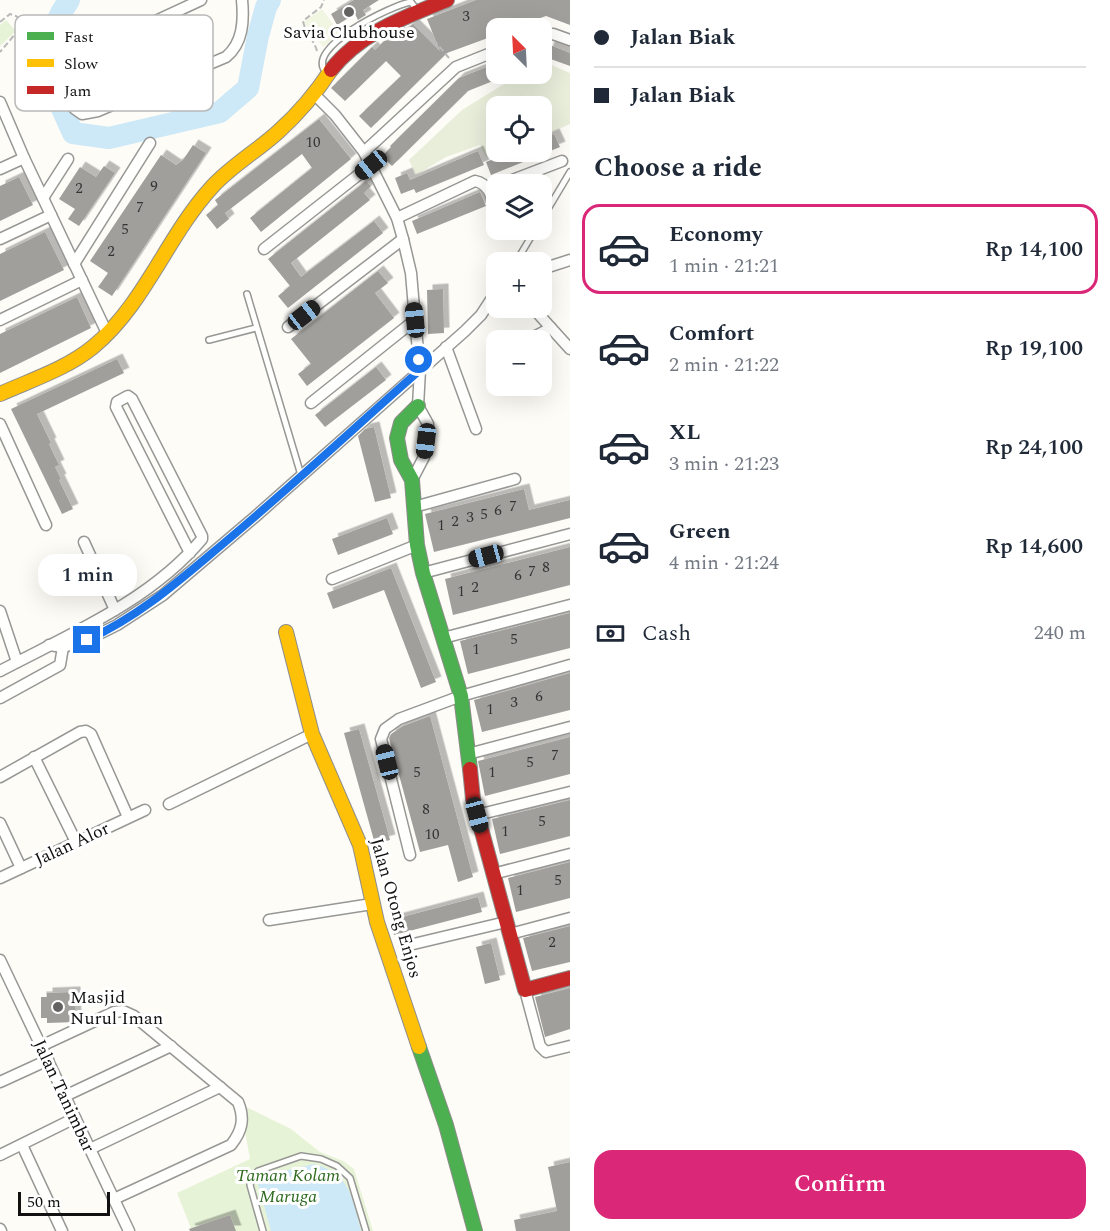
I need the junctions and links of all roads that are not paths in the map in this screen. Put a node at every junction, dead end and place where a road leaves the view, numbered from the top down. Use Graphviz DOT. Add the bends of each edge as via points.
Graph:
graph roads {
  1 [pos="201,0"];
  2 [pos="242,0"];
  3 [pos="447,0"];
  4 [pos="417,12"];
  5 [pos="169,15"];
  6 [pos="552,34"];
  7 [pos="570,40"];
  8 [pos="486,55"];
  9 [pos="213,62"];
  10 [pos="328,74"];
  11 [pos="315,95"];
  12 [pos="0,104"];
  13 [pos="78,111"];
  14 [pos="98,111"];
  15 [pos="150,143"];
  16 [pos="364,152"];
  17 [pos="24,158"];
  18 [pos="68,159"];
  19 [pos="562,161"];
  20 [pos="371,165"];
  21 [pos="0,169"];
  22 [pos="570,172"];
  23 [pos="535,174"];
  24 [pos="486,184"];
  25 [pos="43,198"];
  26 [pos="552,202"];
  27 [pos="51,215"];
  28 [pos="397,218"];
  29 [pos="0,239"];
  30 [pos="403,240"];
  31 [pos="264,249"];
  32 [pos="570,260"];
  33 [pos="74,264"];
  34 [pos="552,266"];
  35 [pos="82,280"];
  36 [pos="247,294"];
  37 [pos="486,307"];
  38 [pos="542,318"];
  39 [pos="0,320"];
  40 [pos="415,320"];
  41 [pos="288,327"];
  42 [pos="256,328"];
  43 [pos="551,328"];
  44 [pos="547,330"];
  45 [pos="107,333"];
  46 [pos="209,340"];
  47 [pos="446,347"];
  48 [pos="570,349"];
  49 [pos="420,370"];
  50 [pos="0,394"];
  51 [pos="311,403"];
  52 [pos="418,406"];
  53 [pos="0,424"];
  54 [pos="476,429"];
  55 [pos="3,436"];
  56 [pos="167,466"];
  57 [pos="301,475"];
  58 [pos="151,476"];
  59 [pos="514,479"];
  60 [pos="412,480"];
  61 [pos="414,507"];
  62 [pos="46,525"];
  63 [pos="570,534"];
  64 [pos="84,542"];
  65 [pos="417,545"];
  66 [pos="190,553"];
  67 [pos="423,573"];
  68 [pos="332,579"];
  69 [pos="570,605"];
  70 [pos="115,610"];
  71 [pos="0,611"];
  72 [pos="286,632"];
  73 [pos="443,638"];
  74 [pos="48,645"];
  75 [pos="63,647"];
  76 [pos="17,662"];
  77 [pos="570,665"];
  78 [pos="0,671"];
  79 [pos="461,696"];
  80 [pos="0,698"];
  81 [pos="570,728"];
  82 [pos="312,734"];
  83 [pos="468,754"];
  84 [pos="34,757"];
  85 [pos="0,777"];
  86 [pos="570,792"];
  87 [pos="169,804"];
  88 [pos="145,810"];
  89 [pos="477,815"];
  90 [pos="128,817"];
  91 [pos="0,823"];
  92 [pos="76,842"];
  93 [pos="570,854"];
  94 [pos="410,855"];
  95 [pos="21,868"];
  96 [pos="493,874"];
  97 [pos="0,878"];
  98 [pos="372,904"];
  99 [pos="570,918"];
  100 [pos="269,920"];
  101 [pos="508,928"];
  102 [pos="405,946"];
  103 [pos="0,960"];
  104 [pos="570,978"];
  105 [pos="525,990"];
  106 [pos="41,1046"];
  107 [pos="171,1046"];
  108 [pos="570,1046"];
  109 [pos="48,1060"];
  110 [pos="0,1083"];
  111 [pos="220,1087"];
  112 [pos="65,1096"];
  113 [pos="75,1118"];
  114 [pos="22,1144"];
  115 [pos="90,1149"];
  116 [pos="0,1155"];
  117 [pos="114,1199"];
  118 [pos="62,1231"];
  119 [pos="129,1231"];
  120 [pos="263,1231"];
  121 [pos="366,1231"];
  122 [pos="475,1231"];
  1 -- 5 [label="street"];
  2 -- 9 [label="street" via="238,44 226,57"];
  3 -- 4 [label="street"];
  4 -- 10 [label="street" via="370,34"];
  4 -- 10 [label="lane" via="411,2 402,3 352,29 323,57 321,64"];
  6 -- 7 [label="street"];
  8 -- 16 [label="street" via="456,67"];
  10 -- 11 [label="street"];
  11 -- 16 [label="street"];
  11 -- 45 [label="street" via="255,153 218,180"];
  12 -- 17 [label="street"];
  13 -- 14 [label="street"];
  15 -- 33 [label="street"];
  16 -- 20 [label="street"];
  17 -- 21 [label="street"];
  17 -- 25 [label="street"];
  18 -- 25 [label="street"];
  19 -- 23 [label="street"];
  20 -- 28 [label="street"];
  20 -- 31 [label="street"];
  22 -- 26 [label="lane"];
  24 -- 28 [label="street" via="475,181"];
  25 -- 27 [label="street"];
  27 -- 29 [label="street"];
  27 -- 33 [label="street"];
  28 -- 30 [label="street"];
  30 -- 40 [label="street" via="411,273"];
  30 -- 41 [label="street"];
  32 -- 34 [label="street"];
  33 -- 35 [label="street"];
  35 -- 39 [label="street"];
  35 -- 45 [label="street"];
  36 -- 42 [label="lane"];
  37 -- 47 [label="street"];
  38 -- 43 [label="street"];
  40 -- 49 [label="street"];
  40 -- 51 [label="street"];
  42 -- 46 [label="lane"];
  42 -- 57 [label="lane"];
  43 -- 44 [label="street"];
  43 -- 48 [label="street"];
  45 -- 50 [label="street" via="92,348 66,363"];
  47 -- 49 [label="street"];
  47 -- 54 [label="street"];
  49 -- 52 [label="street"];
  49 -- 57 [label="street"];
  52 -- 60 [label="street" via="428,424 424,457"];
  52 -- 60 [label="street" via="402,423 397,438 400,460"];
  53 -- 55 [label="street"];
  55 -- 62 [label="street"];
  56 -- 58 [label="street"];
  56 -- 58 [label="street" via="131,396 117,402"];
  56 -- 66 [label="street" via="202,536"];
  57 -- 75 [label="street" via="142,611 95,637"];
  58 -- 66 [label="street"];
  59 -- 61 [label="street"];
  60 -- 61 [label="street"];
  61 -- 65 [label="street"];
  63 -- 67 [label="street"];
  64 -- 70 [label="street"];
  65 -- 67 [label="street"];
  65 -- 68 [label="street"];
  66 -- 70 [label="street" via="150,589"];
  67 -- 73 [label="street"];
  69 -- 73 [label="street"];
  70 -- 74 [label="street"];
  71 -- 76 [label="street"];
  72 -- 82 [label="street, Jalan Otong Enjos"];
  73 -- 79 [label="street"];
  74 -- 75 [label="street"];
  74 -- 76 [label="street"];
  75 -- 80 [label="street" via="60,665"];
  76 -- 78 [label="street"];
  77 -- 79 [label="street"];
  79 -- 83 [label="street"];
  79 -- 94 [label="street" via="399,719 385,729 381,739"];
  81 -- 83 [label="street"];
  82 -- 87 [label="street"];
  82 -- 98 [label="street, Jalan Otong Enjos" via="360,845"];
  83 -- 89 [label="street"];
  84 -- 85 [label="street"];
  84 -- 90 [label="street" via="80,732 91,734"];
  84 -- 92 [label="street"];
  86 -- 89 [label="street"];
  88 -- 90 [label="street, Jalan Alor"];
  89 -- 96 [label="street"];
  90 -- 92 [label="street, Jalan Alor"];
  91 -- 95 [label="street"];
  92 -- 95 [label="street, Jalan Alor"];
  93 -- 96 [label="street"];
  95 -- 97 [label="street, Jalan Alor"];
  96 -- 101 [label="street"];
  98 -- 100 [label="street"];
  98 -- 122 [label="street, Jalan Otong Enjos" via="446,1125"];
  99 -- 101 [label="street"];
  101 -- 102 [label="street"];
  101 -- 105 [label="street"];
  103 -- 106 [label="street, Jalan Tanimbar"];
  104 -- 105 [label="street"];
  105 -- 108 [label="street" via="540,1046 546,1052"];
  106 -- 107 [label="street" via="123,1011"];
  106 -- 109 [label="street, Jalan Tanimbar"];
  107 -- 111 [label="street"];
  107 -- 112 [label="street"];
  109 -- 110 [label="street"];
  109 -- 112 [label="street, Jalan Tanimbar"];
  111 -- 115 [label="street"];
  111 -- 117 [label="street" via="238,1102 243,1114 242,1125 231,1145"];
  112 -- 113 [label="street, Jalan Tanimbar"];
  113 -- 114 [label="street"];
  113 -- 115 [label="street, Jalan Tanimbar"];
  114 -- 116 [label="street"];
  114 -- 118 [label="street"];
  115 -- 117 [label="street, Jalan Tanimbar"];
  117 -- 119 [label="street, Jalan Tanimbar"];
  120 -- 121 [label="lane" via="250,1185 252,1178 258,1171 301,1156 336,1166 350,1178"];
}
